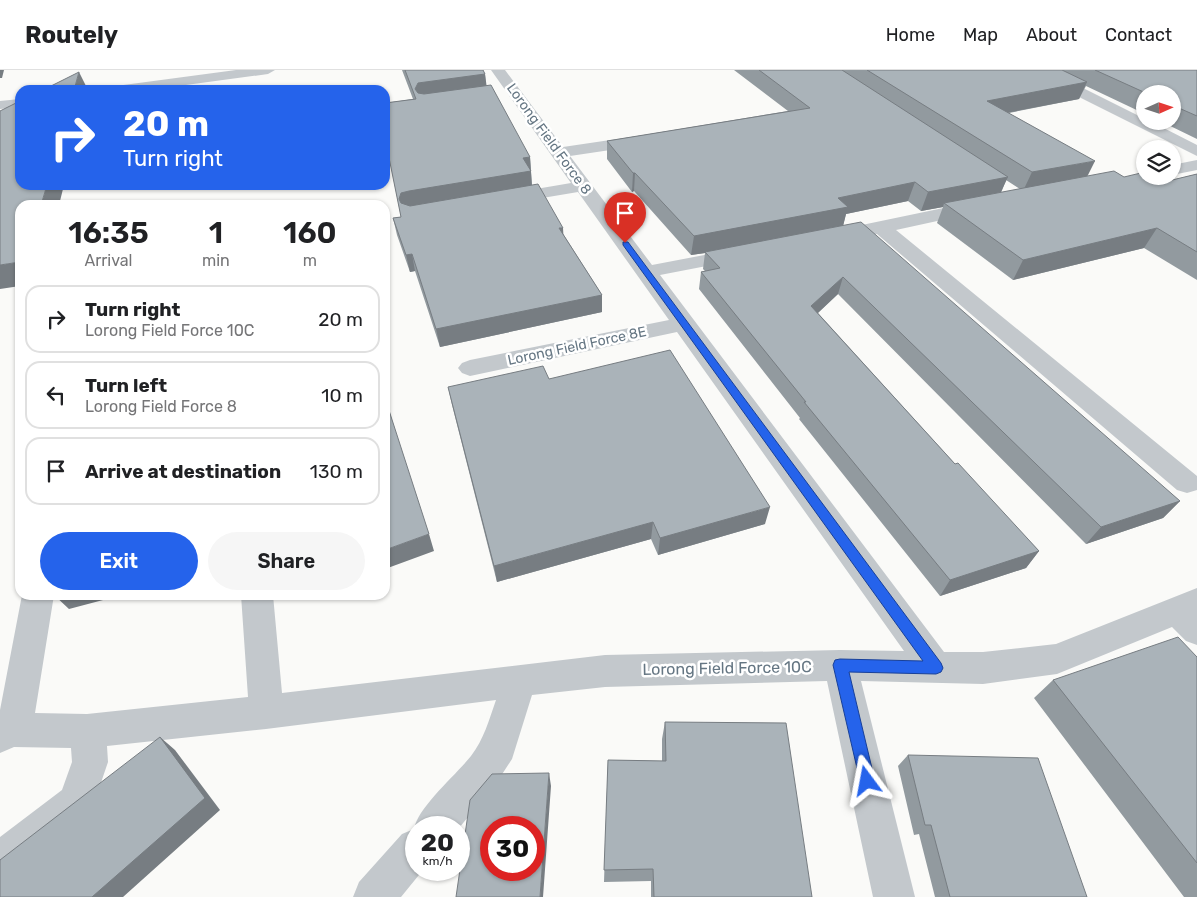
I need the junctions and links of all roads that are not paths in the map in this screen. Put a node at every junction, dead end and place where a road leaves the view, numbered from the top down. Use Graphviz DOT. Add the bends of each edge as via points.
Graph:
graph roads {
  1 [pos="268,70"];
  2 [pos="498,70"];
  3 [pos="1043,71"];
  4 [pos="154,85"];
  5 [pos="15,104"];
  6 [pos="0,106"];
  7 [pos="656,138"];
  8 [pos="1197,151"];
  9 [pos="559,153"];
  10 [pos="1197,165"];
  11 [pos="1181,168"];
  12 [pos="583,186"];
  13 [pos="489,202"];
  14 [pos="992,204"];
  15 [pos="882,228"];
  16 [pos="813,240"];
  17 [pos="754,252"];
  18 [pos="646,272"];
  19 [pos="684,324"];
  20 [pos="470,368"];
  21 [pos="1187,483"];
  22 [pos="37,600"];
  23 [pos="256,600"];
  24 [pos="1190,614"];
  25 [pos="840,665"];
  26 [pos="936,668"];
  27 [pos="519,681"];
  28 [pos="266,712"];
  29 [pos="87,731"];
  30 [pos="7,732"];
  31 [pos="444,816"];
  32 [pos="405,861"];
  33 [pos="0,862"];
  34 [pos="374,897"];
  35 [pos="894,897"];
  1 -- 4 [label="street"];
  2 -- 9 [label="street, Lorong Field Force 8" via="504,92"];
  3 -- 8 [label="street"];
  5 -- 6 [label="street"];
  7 -- 9 [label="street"];
  9 -- 12 [label="street, Lorong Field Force 8"];
  10 -- 11 [label="street"];
  12 -- 13 [label="street"];
  12 -- 18 [label="street, Lorong Field Force 8"];
  14 -- 15 [label="street"];
  15 -- 16 [label="street"];
  15 -- 21 [label="street"];
  17 -- 18 [label="street"];
  18 -- 19 [label="street, Lorong Field Force 8"];
  19 -- 20 [label="street, Lorong Field Force 8E"];
  19 -- 26 [label="street, Lorong Field Force 8"];
  22 -- 30 [label="street"];
  23 -- 28 [label="street"];
  24 -- 26 [label="street, Lorong Field Force 10C" via="1057,659 983,668"];
  25 -- 26 [label="street, Lorong Field Force 10C"];
  25 -- 27 [label="street, Lorong Field Force 10C" via="605,671"];
  25 -- 35 [label="street"];
  27 -- 28 [label="street, Lorong Field Force 10C"];
  27 -- 31 [label="street" via="499,746"];
  28 -- 29 [label="street, Lorong Field Force 10C"];
  29 -- 30 [label="street, Lorong Field Force 10C"];
  29 -- 33 [label="street" via="90,762 77,802"];
  32 -- 34 [label="street"];
}
